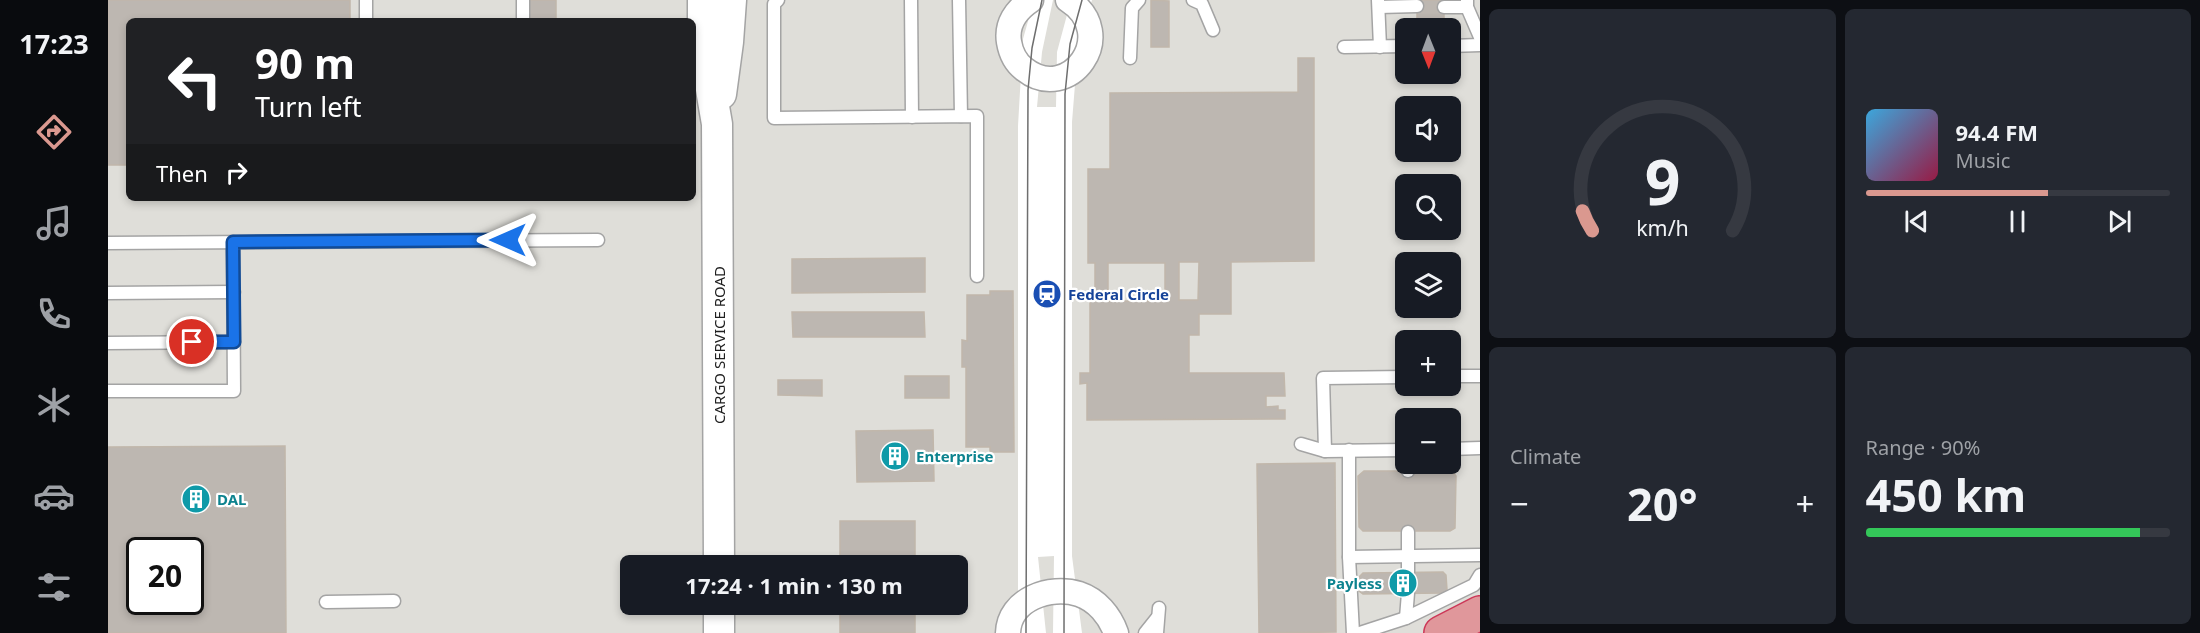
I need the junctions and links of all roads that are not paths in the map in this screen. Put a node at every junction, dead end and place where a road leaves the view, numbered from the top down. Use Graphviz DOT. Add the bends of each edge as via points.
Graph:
graph roads {
  1 [pos="366,0"];
  2 [pos="523,0"];
  3 [pos="703,0"];
  4 [pos="730,0"];
  5 [pos="778,0"];
  6 [pos="911,0"];
  7 [pos="959,0"];
  8 [pos="1139,0"];
  9 [pos="1193,0"];
  10 [pos="1072,2"];
  11 [pos="1023,3"];
  12 [pos="1467,3"];
  13 [pos="1379,4"];
  14 [pos="1417,6"];
  15 [pos="1444,7"];
  16 [pos="366,18"];
  17 [pos="523,18"];
  18 [pos="1213,30"];
  19 [pos="1480,37"];
  20 [pos="1480,45"];
  21 [pos="1395,46"];
  22 [pos="1461,46"];
  23 [pos="1344,47"];
  24 [pos="1380,47"];
  25 [pos="1130,58"];
  26 [pos="961,116"];
  27 [pos="912,117"];
  28 [pos="717,124"];
  29 [pos="598,240"];
  30 [pos="233,242"];
  31 [pos="108,243"];
  32 [pos="977,276"];
  33 [pos="234,292"];
  34 [pos="108,293"];
  35 [pos="234,342"];
  36 [pos="108,343"];
  37 [pos="1461,376"];
  38 [pos="1480,376"];
  39 [pos="1395,377"];
  40 [pos="108,391"];
  41 [pos="1301,444"];
  42 [pos="1480,448"];
  43 [pos="1461,449"];
  44 [pos="1349,450"];
  45 [pos="1395,450"];
  46 [pos="1325,451"];
  47 [pos="1408,532"];
  48 [pos="719,555"];
  49 [pos="1480,555"];
  50 [pos="1408,556"];
  51 [pos="1349,557"];
  52 [pos="1408,572"];
  53 [pos="1480,575"];
  54 [pos="1408,593"];
  55 [pos="394,601"];
  56 [pos="326,602"];
  57 [pos="1480,613"];
  58 [pos="719,615"];
  59 [pos="1406,618"];
  60 [pos="1008,629"];
  61 [pos="718,633"];
  62 [pos="1116,633"];
  63 [pos="1144,633"];
  64 [pos="1157,633"];
  65 [pos="1353,633"];
  66 [pos="1360,633"];
  67 [pos="1441,633"];
  1 -- 16 [label="lane"];
  2 -- 17 [label="lane"];
  3 -- 28 [label="street, CARGO SERVICE ROAD" via="703,43"];
  4 -- 28 [label="street, CARGO SERVICE ROAD"];
  5 -- 27 [label="lane" via="774,4 774,118"];
  6 -- 27 [label="lane"];
  7 -- 26 [label="lane"];
  8 -- 25 [label="lane" via="1132,8"];
  9 -- 18 [label="lane" via="1202,4"];
  10 -- 11 [label="street" via="1083,12 1091,42 1079,66 1050,79 1030,74 1014,58 1009,27"];
  12 -- 15 [label="lane"];
  12 -- 19 [label="lane"];
  13 -- 14 [label="lane"];
  13 -- 24 [label="lane"];
  20 -- 22 [label="lane"];
  21 -- 24 [label="lane"];
  23 -- 24 [label="lane"];
  26 -- 27 [label="lane"];
  26 -- 32 [label="lane" via="977,116"];
  28 -- 48 [label="street, CARGO SERVICE ROAD"];
  29 -- 30 [label="lane"];
  30 -- 31 [label="lane"];
  30 -- 33 [label="lane"];
  33 -- 34 [label="lane"];
  33 -- 35 [label="lane"];
  35 -- 36 [label="lane"];
  35 -- 40 [label="lane" via="234,391"];
  37 -- 38 [label="lane"];
  39 -- 46 [label="lane" via="1323,378"];
  41 -- 46 [label="lane"];
  42 -- 43 [label="lane"];
  44 -- 45 [label="lane"];
  44 -- 46 [label="lane"];
  44 -- 51 [label="lane"];
  47 -- 50 [label="lane"];
  49 -- 50 [label="lane"];
  50 -- 51 [label="lane"];
  50 -- 52 [label="lane"];
  51 -- 65 [label="lane"];
  53 -- 59 [label="lane" via="1474,585"];
  54 -- 59 [label="lane"];
  55 -- 56 [label="lane"];
  57 -- 67 [label="highway"];
  58 -- 61 [label="street"];
  59 -- 66 [label="lane"];
  60 -- 62 [label="street" via="1020,604 1038,594 1059,590 1080,594 1098,604"];
  63 -- 64 [label="lane" via="1158,613"];
}
